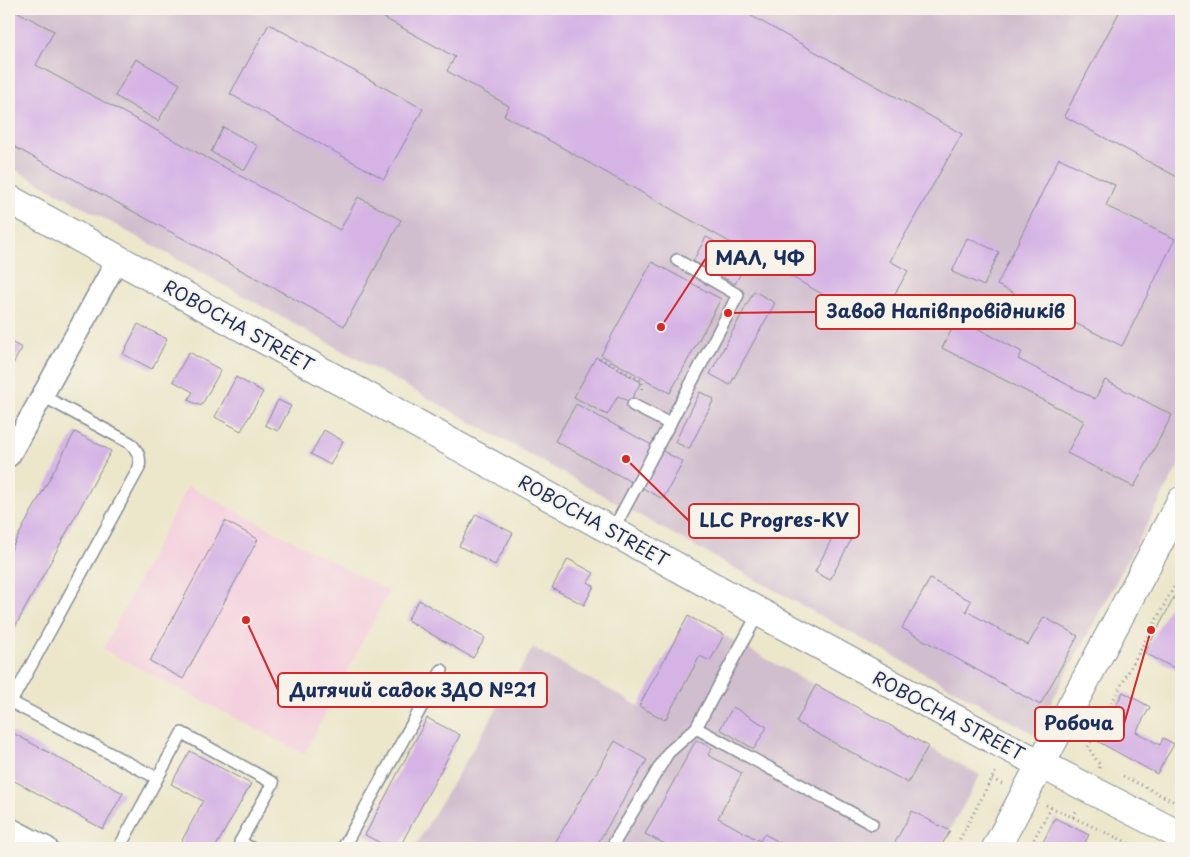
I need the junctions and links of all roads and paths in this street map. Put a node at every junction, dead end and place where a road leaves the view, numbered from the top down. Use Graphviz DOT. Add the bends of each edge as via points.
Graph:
graph roads {
  1 [pos="9,199"];
  2 [pos="118,258"];
  3 [pos="677,260"];
  4 [pos="600,358"];
  5 [pos="41,395"];
  6 [pos="637,408"];
  7 [pos="670,424"];
  8 [pos="9,456"];
  9 [pos="1181,501"];
  10 [pos="612,530"];
  11 [pos="1181,574"];
  12 [pos="759,612"];
  13 [pos="442,670"];
  14 [pos="10,701"];
  15 [pos="696,728"];
  16 [pos="1010,748"];
  17 [pos="1040,764"];
  18 [pos="1116,773"];
  19 [pos="157,778"];
  20 [pos="1088,789"];
  21 [pos="1181,805"];
  22 [pos="872,824"];
  23 [pos="9,828"];
  24 [pos="1181,836"];
  25 [pos="47,848"];
  26 [pos="119,848"];
  27 [pos="251,848"];
  28 [pos="343,848"];
  29 [pos="612,848"];
  30 [pos="955,848"];
  31 [pos="996,848"];
  32 [pos="1029,848"];
  33 [pos="1138,848"];
  1 -- 2 [label="street, ROBOCHA STREET"];
  2 -- 5 [label="street"];
  2 -- 10 [label="street, ROBOCHA STREET"];
  3 -- 7 [label="lane" via="738,295"];
  4 -- 6 [label="path" via="642,381"];
  5 -- 8 [label="street"];
  5 -- 14 [label="lane" via="130,443 141,460"];
  6 -- 7 [label="lane"];
  7 -- 10 [label="lane"];
  9 -- 17 [label="street"];
  10 -- 12 [label="street, ROBOCHA STREET"];
  11 -- 20 [label="path" via="1088,747 1100,765"];
  12 -- 15 [label="lane"];
  12 -- 16 [label="street, ROBOCHA STREET"];
  13 -- 28 [label="lane"];
  14 -- 19 [label="lane"];
  15 -- 22 [label="lane"];
  15 -- 29 [label="lane" via="668,753"];
  16 -- 17 [label="street, ROBOCHA STREET"];
  16 -- 30 [label="path"];
  17 -- 20 [label="street, ROBOCHA STREET"];
  17 -- 31 [label="street"];
  18 -- 21 [label="path"];
  19 -- 26 [label="lane"];
  19 -- 27 [label="lane" via="182,733 272,783 240,842"];
  20 -- 24 [label="street, ROBOCHA STREET"];
  23 -- 25 [label="street"];
  32 -- 33 [label="path" via="1051,808"];
}
